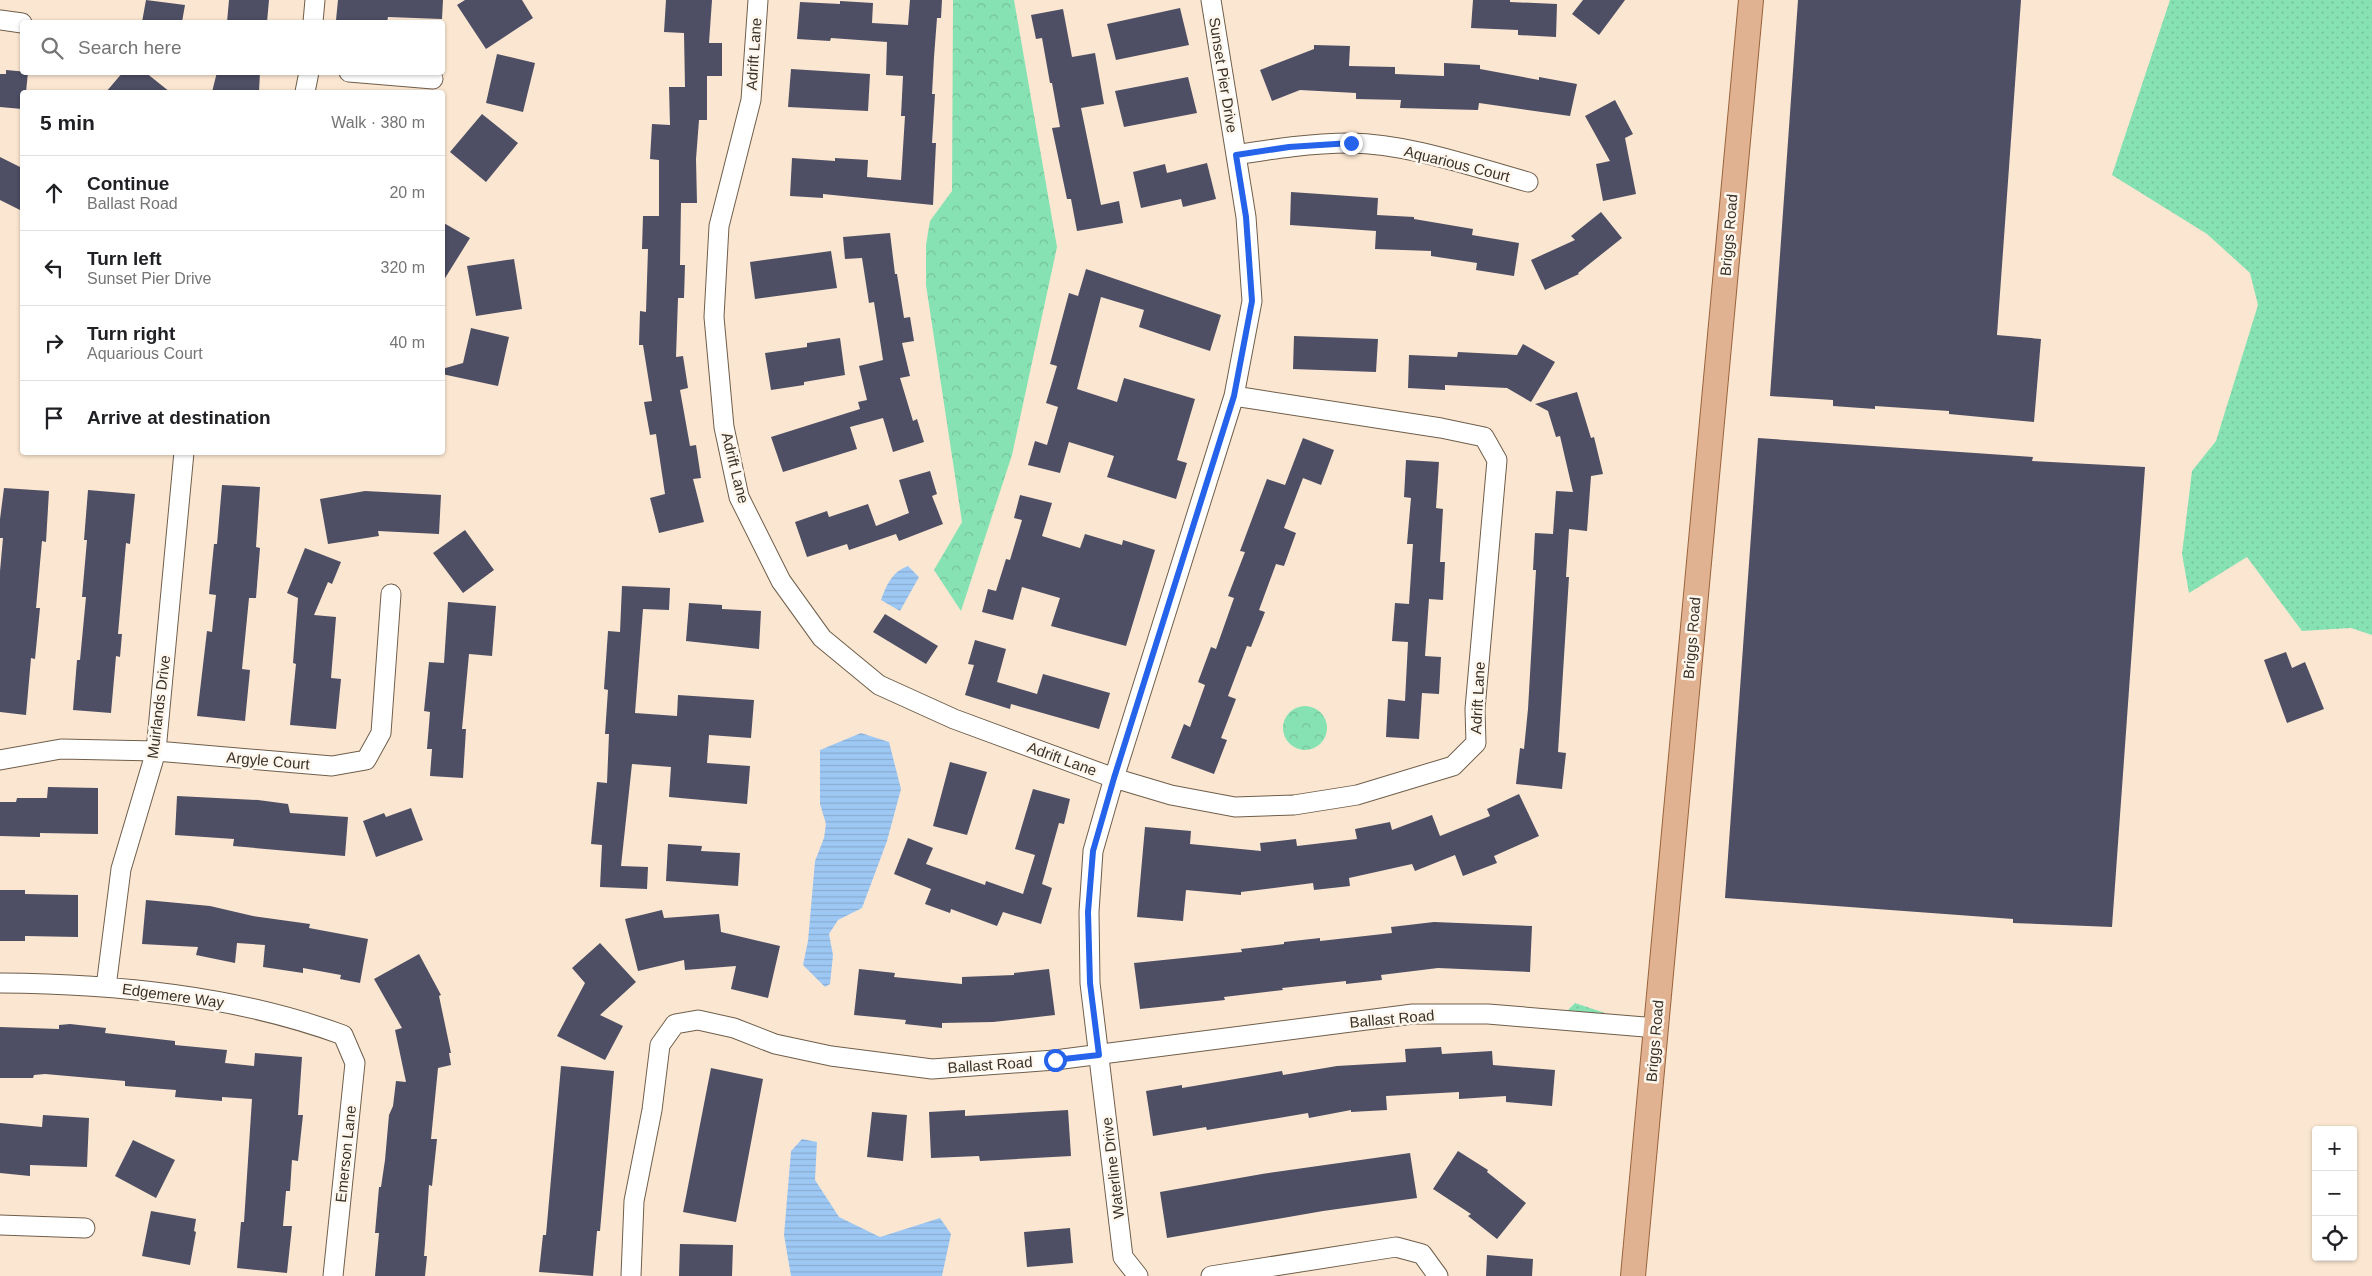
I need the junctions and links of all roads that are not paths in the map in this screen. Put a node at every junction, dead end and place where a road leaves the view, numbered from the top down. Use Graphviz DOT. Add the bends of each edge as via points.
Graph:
graph roads {
  1 [pos="315,0"];
  2 [pos="758,0"];
  3 [pos="1212,0"];
  4 [pos="1751,0"];
  5 [pos="0,20"];
  6 [pos="313,20"];
  7 [pos="20,23"];
  8 [pos="308,75"];
  9 [pos="385,75"];
  10 [pos="433,79"];
  11 [pos="305,90"];
  12 [pos="1236,155"];
  13 [pos="1528,182"];
  14 [pos="1234,396"];
  15 [pos="184,455"];
  16 [pos="391,594"];
  17 [pos="156,751"];
  18 [pos="0,760"];
  19 [pos="1114,778"];
  20 [pos="0,983"];
  21 [pos="106,987"];
  22 [pos="1657,1028"];
  23 [pos="343,1034"];
  24 [pos="1099,1055"];
  25 [pos="0,1225"];
  26 [pos="85,1228"];
  27 [pos="333,1276"];
  28 [pos="631,1276"];
  29 [pos="1138,1276"];
  30 [pos="1211,1276"];
  31 [pos="1438,1276"];
  32 [pos="1633,1276"];
  1 -- 6 [label="street"];
  2 -- 19 [label="street, Adrift Lane" via="751,100 719,226 714,317 724,427 739,497 781,580 822,638 879,685 954,719"];
  3 -- 12 [label="street, Sunset Pier Drive"];
  4 -- 22 [label="main road, Briggs Road"];
  5 -- 7 [label="street"];
  8 -- 11 [label="street"];
  9 -- 10 [label="street"];
  12 -- 13 [label="street, Aquarious Court" via="1351,143 1415,151"];
  12 -- 14 [label="street, Sunset Pier Drive" via="1246,217 1252,301"];
  14 -- 19 [label="street, Sunset Pier Drive"];
  14 -- 19 [label="street, Adrift Lane" via="1484,437 1497,460 1475,709 1476,743 1453,766 1418,778 1357,795 1294,805 1235,807 1170,795"];
  15 -- 17 [label="street, Muirlands Drive"];
  16 -- 17 [label="street, Argyle Court" via="381,733 366,760 332,766"];
  17 -- 18 [label="street, Argyle Court" via="61,749"];
  17 -- 21 [label="street, Muirlands Drive" via="121,869"];
  19 -- 24 [label="street, Sunset Pier Drive" via="1093,851 1088,912 1090,983"];
  20 -- 21 [label="street, Edgemere Way"];
  21 -- 23 [label="street, Edgemere Way" via="194,996 308,1022"];
  22 -- 24 [label="street, Ballast Road" via="1488,1014 1412,1014"];
  22 -- 32 [label="main road, Briggs Road"];
  23 -- 27 [label="street, Emerson Lane" via="355,1063"];
  24 -- 28 [label="street, Ballast Road" via="932,1069 832,1056 784,1046 734,1028 698,1020 675,1024 660,1046 652,1110 634,1201"];
  24 -- 29 [label="street, Waterline Drive" via="1124,1257"];
  25 -- 26 [label="street"];
  30 -- 31 [label="street" via="1396,1248 1422,1254"];
}
